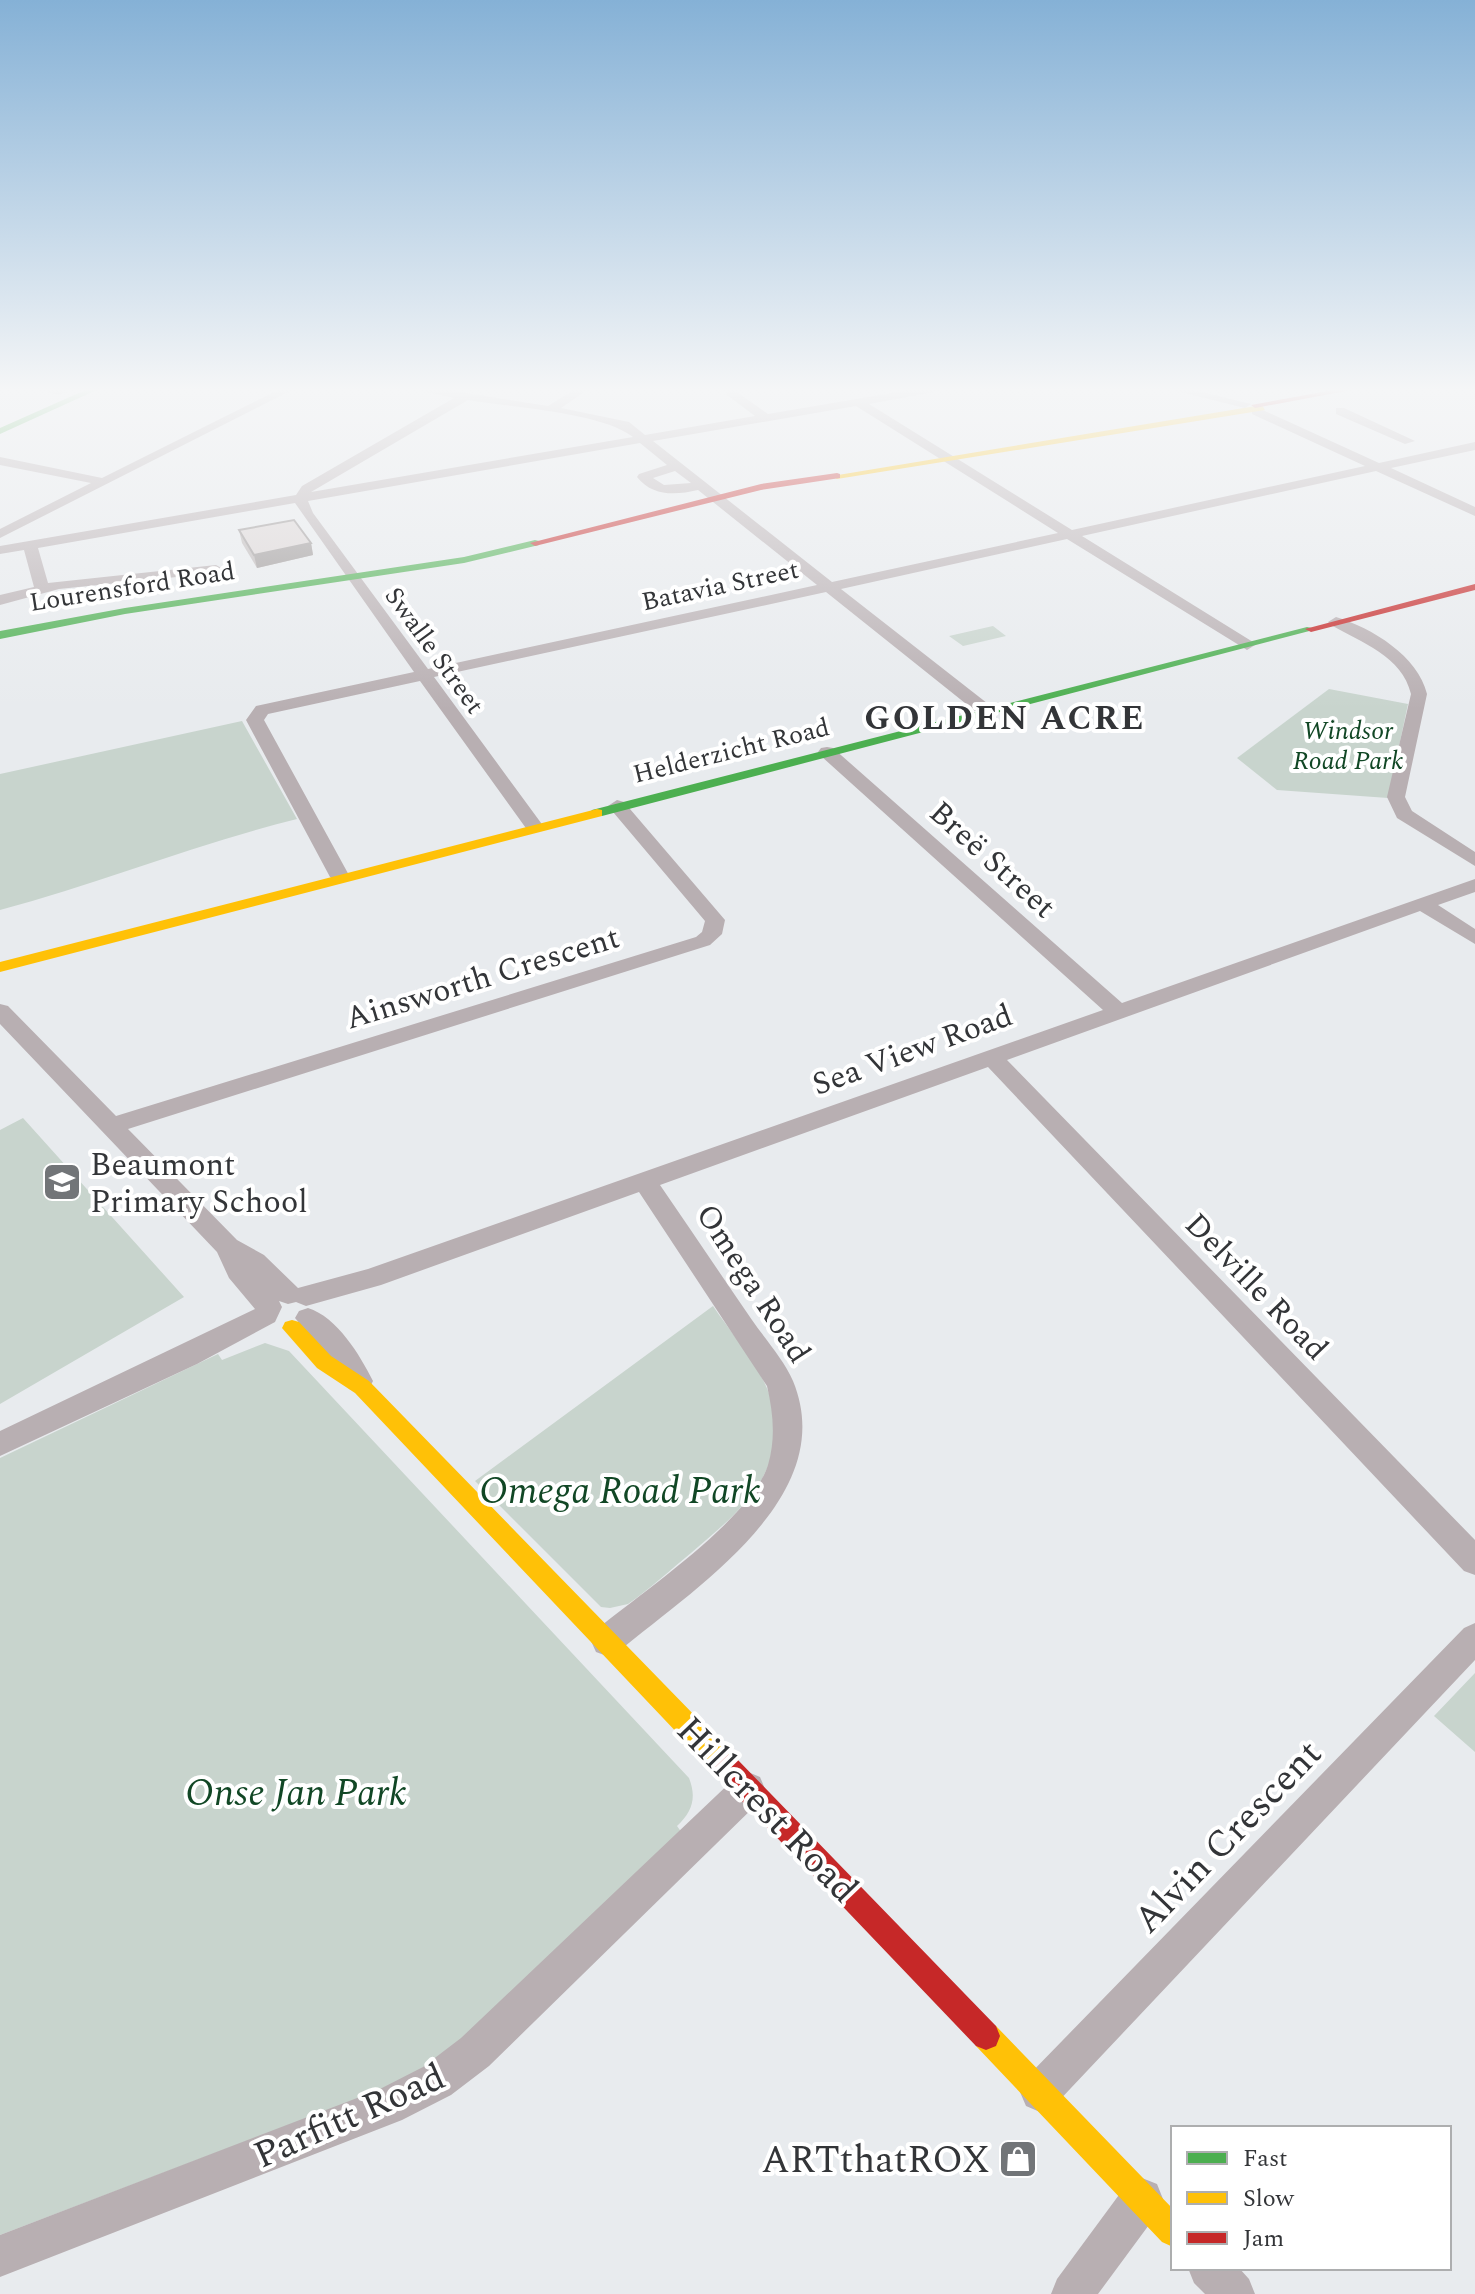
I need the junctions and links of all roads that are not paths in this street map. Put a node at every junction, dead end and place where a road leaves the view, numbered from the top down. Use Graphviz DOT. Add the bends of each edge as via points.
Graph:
graph roads {
  1 [pos="78,495"];
  2 [pos="303,495"];
  3 [pos="323,495"];
  4 [pos="694,495"];
  5 [pos="713,495"];
  6 [pos="1008,495"];
  7 [pos="1249,495"];
  8 [pos="1438,495"];
  9 [pos="300,499"];
  10 [pos="1475,512"];
  11 [pos="185,526"];
  12 [pos="0,534"];
  13 [pos="1070,534"];
  14 [pos="0,550"];
  15 [pos="31,552"];
  16 [pos="0,564"];
  17 [pos="216,569"];
  18 [pos="353,577"];
  19 [pos="829,586"];
  20 [pos="1475,587"];
  21 [pos="42,589"];
  22 [pos="0,600"];
  23 [pos="1336,622"];
  24 [pos="0,635"];
  25 [pos="1247,645"];
  26 [pos="422,674"];
  27 [pos="986,711"];
  28 [pos="827,752"];
  29 [pos="617,806"];
  30 [pos="535,827"];
  31 [pos="1475,860"];
  32 [pos="340,877"];
  33 [pos="1475,885"];
  34 [pos="1422,904"];
  35 [pos="1475,938"];
  36 [pos="0,967"];
  37 [pos="0,1011"];
  38 [pos="1119,1012"];
  39 [pos="991,1057"];
  40 [pos="111,1126"];
  41 [pos="644,1181"];
  42 [pos="289,1311"];
  43 [pos="362,1387"];
  44 [pos="0,1444"];
  45 [pos="1475,1561"];
  46 [pos="1475,1638"];
  47 [pos="607,1641"];
  48 [pos="748,1789"];
  49 [pos="1040,2092"];
  50 [pos="1142,2199"];
  51 [pos="1171,2229"];
  52 [pos="0,2256"];
  53 [pos="1211,2270"];
  54 [pos="1072,2294"];
  55 [pos="1234,2294"];
  1 -- 12 [label="street"];
  2 -- 9 [label="street"];
  3 -- 9 [label="street"];
  4 -- 18 [label="street, Lourensford Road" via="499,553"];
  5 -- 19 [label="street"];
  6 -- 13 [label="street"];
  7 -- 13 [label="street, Batavia Street"];
  8 -- 10 [label="street"];
  9 -- 15 [label="street"];
  9 -- 18 [label="street, Swalle Street"];
  11 -- 15 [label="street" via="82,544 53,555"];
  13 -- 19 [label="street, Batavia Street"];
  13 -- 25 [label="street"];
  14 -- 15 [label="street"];
  15 -- 16 [label="street"];
  15 -- 21 [label="street"];
  17 -- 21 [label="street"];
  18 -- 24 [label="street, Lourensford Road"];
  18 -- 26 [label="street, Swalle Street"];
  19 -- 26 [label="street, Batavia Street"];
  19 -- 27 [label="street"];
  20 -- 23 [label="street, Helderzicht Road"];
  21 -- 22 [label="street"];
  23 -- 25 [label="street, Helderzicht Road"];
  23 -- 31 [label="street" via="1397,658 1415,678 1419,694 1397,805"];
  25 -- 27 [label="street, Helderzicht Road"];
  26 -- 30 [label="street, Swalle Street"];
  26 -- 32 [label="street, Batavia Street" via="272,706 255,720"];
  27 -- 28 [label="street, Helderzicht Road"];
  28 -- 29 [label="street, Helderzicht Road"];
  28 -- 38 [label="street, Breë Street"];
  29 -- 30 [label="street, Helderzicht Road"];
  29 -- 40 [label="street, Ainsworth Crescent" via="715,920 712,934 703,941"];
  30 -- 32 [label="street, Helderzicht Road"];
  32 -- 36 [label="street, Helderzicht Road"];
  33 -- 34 [label="street, Sea View Road"];
  34 -- 35 [label="street"];
  34 -- 38 [label="street, Sea View Road"];
  37 -- 40 [label="street, Hillcrest Road"];
  38 -- 39 [label="street, Sea View Road"];
  39 -- 41 [label="street, Sea View Road"];
  39 -- 45 [label="street, Delville Road"];
  40 -- 42 [label="street, Hillcrest Road" via="228,1247 238,1271"];
  41 -- 42 [label="street, Sea View Road"];
  41 -- 47 [label="street, Omega Road" via="780,1383 788,1442 776,1483 750,1521"];
  42 -- 43 [label="street, Hillcrest Road" via="342,1353"];
  42 -- 44 [label="street, Sea View Road"];
  43 -- 47 [label="street, Hillcrest Road"];
  46 -- 49 [label="street, Alvin Crescent"];
  47 -- 48 [label="street, Hillcrest Road"];
  48 -- 49 [label="street, Hillcrest Road"];
  48 -- 52 [label="street, Parfitt Road" via="475,2052 437,2081 388,2106"];
  49 -- 50 [label="street, Hillcrest Road"];
  50 -- 51 [label="street, Hillcrest Road"];
  50 -- 54 [label="street"];
  53 -- 55 [label="street"];
}
